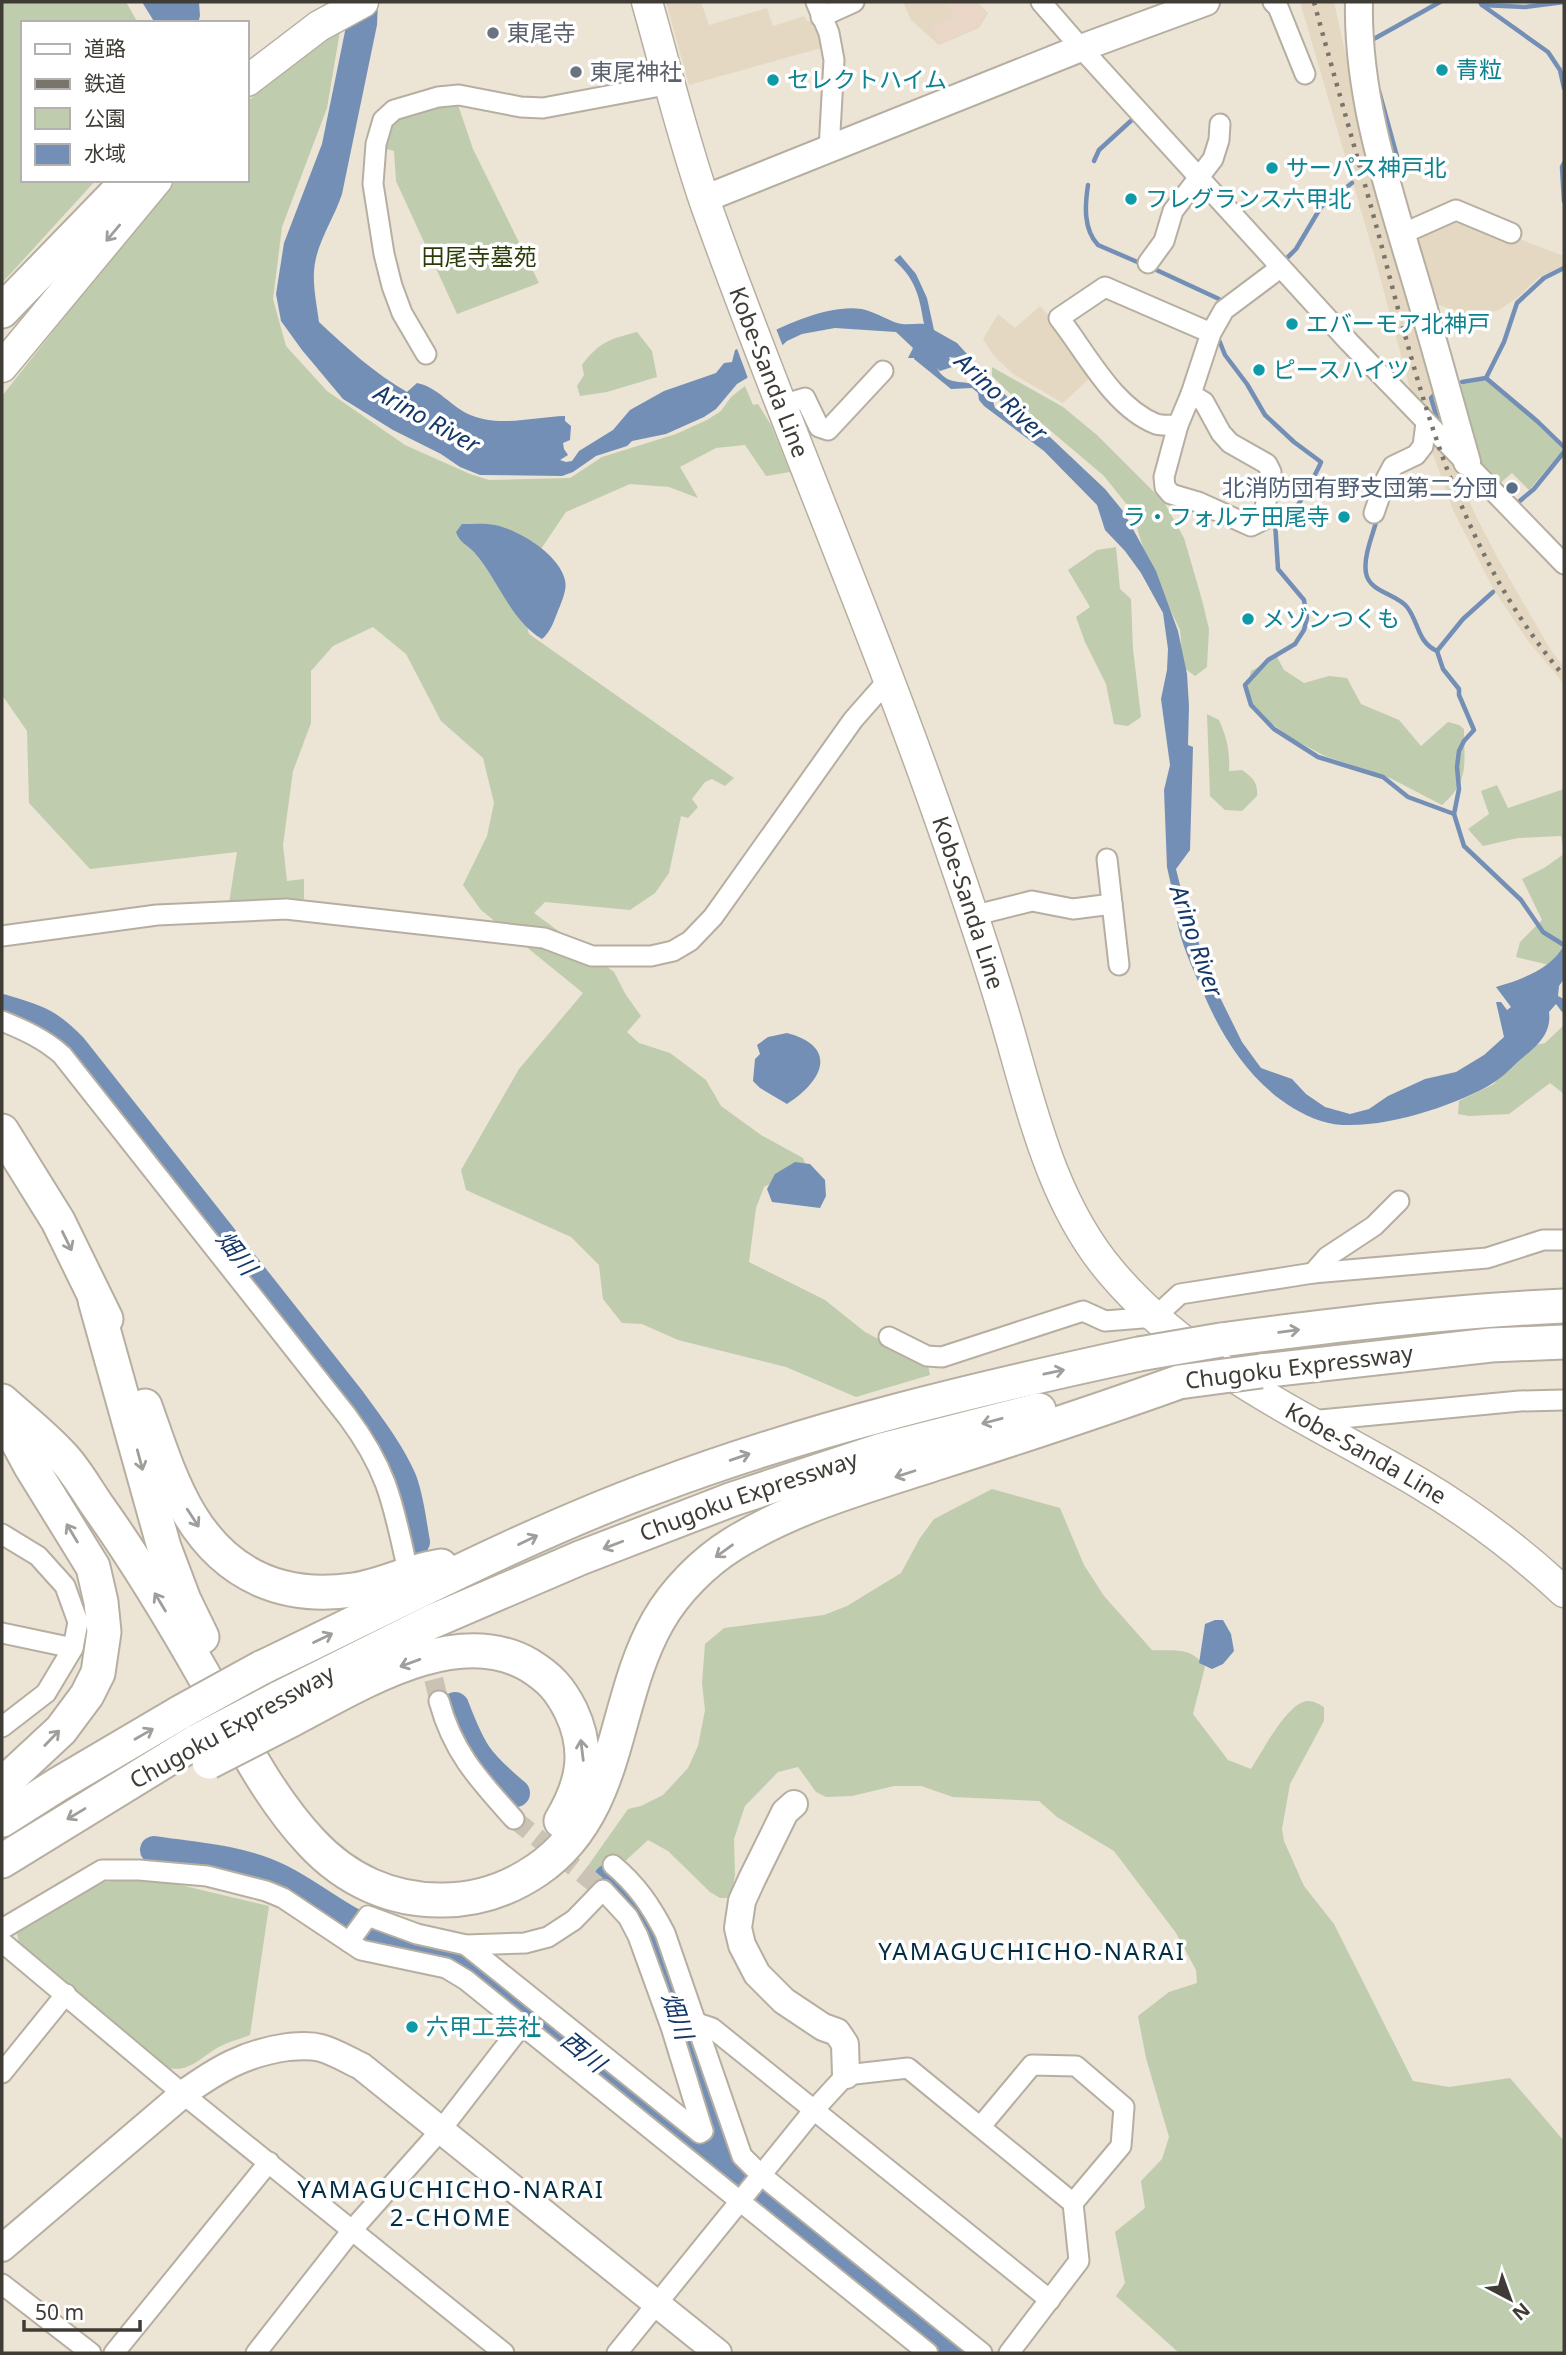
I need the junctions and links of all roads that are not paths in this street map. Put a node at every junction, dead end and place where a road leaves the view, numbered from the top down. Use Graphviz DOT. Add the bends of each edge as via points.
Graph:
graph roads {
  1 [pos="363,2"];
  2 [pos="647,2"];
  3 [pos="853,2"];
  4 [pos="1041,2"];
  5 [pos="1206,2"];
  6 [pos="1273,2"];
  7 [pos="1359,2"];
  8 [pos="818,9"];
  9 [pos="320,14"];
  10 [pos="1081,48"];
  11 [pos="248,54"];
  12 [pos="1305,74"];
  13 [pos="248,80"];
  14 [pos="671,84"];
  15 [pos="1220,124"];
  16 [pos="829,150"];
  17 [pos="1199,178"];
  18 [pos="128,182"];
  19 [pos="128,182"];
  20 [pos="155,182"];
  21 [pos="704,199"];
  22 [pos="1511,233"];
  23 [pos="1402,234"];
  24 [pos="1148,263"];
  25 [pos="1280,268"];
  26 [pos="2,312"];
  27 [pos="1211,333"];
  28 [pos="2,335"];
  29 [pos="426,354"];
  30 [pos="2,367"];
  31 [pos="883,371"];
  32 [pos="1191,394"];
  33 [pos="778,398"];
  34 [pos="1426,423"];
  35 [pos="1178,425"];
  36 [pos="1467,462"];
  37 [pos="1374,513"];
  38 [pos="1564,564"];
  39 [pos="889,679"];
  40 [pos="1107,859"];
  41 [pos="1112,904"];
  42 [pos="972,916"];
  43 [pos="2,936"];
  44 [pos="1119,965"];
  45 [pos="2,1021"];
  46 [pos="2,1131"];
  47 [pos="1399,1200"];
  48 [pos="1564,1240"];
  49 [pos="1313,1273"];
  50 [pos="1564,1295"];
  51 [pos="95,1300"];
  52 [pos="1564,1306"];
  53 [pos="1155,1317"];
  54 [pos="1399,1318"];
  55 [pos="889,1337"];
  56 [pos="1564,1342"];
  57 [pos="1564,1352"];
  58 [pos="1401,1354"];
  59 [pos="1179,1382"];
  60 [pos="1564,1400"];
  61 [pos="2,1401"];
  62 [pos="2,1413"];
  63 [pos="1309,1421"];
  64 [pos="2,1534"];
  65 [pos="405,1558"];
  66 [pos="488,1559"];
  67 [pos="1564,1592"];
  68 [pos="2,1633"];
  69 [pos="73,1648"];
  70 [pos="439,1701"];
  71 [pos="284,1709"];
  72 [pos="2,1727"];
  73 [pos="2,1784"];
  74 [pos="794,1804"];
  75 [pos="514,1819"];
  76 [pos="2,1821"];
  77 [pos="2,1861"];
  78 [pos="613,1865"];
  79 [pos="2,1929"];
  80 [pos="351,1940"];
  81 [pos="2,1942"];
  82 [pos="466,1945"];
  83 [pos="66,1994"];
  84 [pos="682,2024"];
  85 [pos="522,2025"];
  86 [pos="2,2073"];
  87 [pos="846,2075"];
  88 [pos="183,2094"];
  89 [pos="813,2111"];
  90 [pos="981,2126"];
  91 [pos="440,2131"];
  92 [pos="269,2162"];
  93 [pos="759,2177"];
  94 [pos="741,2199"];
  95 [pos="1073,2203"];
  96 [pos="353,2229"];
  97 [pos="2,2248"];
  98 [pos="2,2284"];
  99 [pos="1050,2300"];
  100 [pos="656,2303"];
  101 [pos="91,2353"];
  102 [pos="114,2353"];
  103 [pos="256,2353"];
  104 [pos="504,2353"];
  105 [pos="617,2353"];
  106 [pos="718,2353"];
  107 [pos="929,2353"];
  108 [pos="982,2353"];
  109 [pos="1009,2353"];
  1 -- 9 [label="main road"];
  2 -- 14 [label="main road, Kobe-Sanda Line"];
  3 -- 8 [label="street"];
  4 -- 10 [label="street"];
  5 -- 10 [label="street"];
  6 -- 12 [label="street"];
  7 -- 23 [label="street" via="1367,99"];
  8 -- 16 [label="street" via="830,33 834,60"];
  9 -- 11 [label="main road" via="284,26"];
  9 -- 13 [label="main road"];
  10 -- 16 [label="street"];
  10 -- 17 [label="street"];
  14 -- 21 [label="main road, Kobe-Sanda Line"];
  14 -- 29 [label="street" via="543,108 458,95 438,97 394,110 383,120 373,184 384,254 402,313"];
  15 -- 17 [label="street" via="1213,159"];
  16 -- 21 [label="street"];
  17 -- 24 [label="street" via="1173,211 1164,241"];
  17 -- 25 [label="street"];
  18 -- 26 [label="highway"];
  19 -- 28 [label="main road"];
  20 -- 30 [label="main road, one-way"];
  21 -- 33 [label="main road, Kobe-Sanda Line"];
  22 -- 23 [label="street" via="1456,210"];
  23 -- 36 [label="street"];
  25 -- 27 [label="street" via="1224,310"];
  25 -- 34 [label="street"];
  27 -- 32 [label="street"];
  27 -- 35 [label="street" via="1105,287 1059,318 1093,366 1132,409 1157,425"];
  31 -- 33 [label="street" via="828,430 818,427 805,398"];
  32 -- 35 [label="street"];
  32 -- 35 [label="street" via="1204,402 1230,443 1267,464 1271,472 1263,520 1251,527 1171,494 1164,477"];
  33 -- 39 [label="main road, Kobe-Sanda Line"];
  34 -- 36 [label="street"];
  34 -- 37 [label="street" via="1423,446 1416,455 1393,466"];
  36 -- 38 [label="street"];
  39 -- 42 [label="main road, Kobe-Sanda Line"];
  39 -- 43 [label="street" via="853,720 713,917 673,951 651,956 592,956 544,937 286,909 157,915"];
  40 -- 41 [label="street"];
  41 -- 42 [label="street" via="1073,909 1032,901"];
  41 -- 44 [label="street"];
  42 -- 53 [label="main road, Kobe-Sanda Line" via="1041,1140 1075,1220 1111,1272"];
  45 -- 65 [label="street" via="35,1035 62,1055 366,1442 392,1496"];
  46 -- 51 [label="highway, one-way" via="58,1221"];
  47 -- 49 [label="street" via="1374,1226 1327,1257"];
  48 -- 49 [label="street" via="1543,1240 1487,1258"];
  49 -- 53 [label="street" via="1180,1294"];
  50 -- 54 [label="highway"];
  51 -- 66 [label="highway, one-way" via="123,1351 190,1515 226,1559 267,1584 317,1593 356,1590 424,1568"];
  51 -- 71 [label="highway, one-way" via="164,1547 184,1600 278,1770 321,1828 378,1871 420,1882 466,1881 495,1874 537,1849 562,1821 576,1794 583,1761 579,1727 561,1690 514,1656 466,1650 428,1657"];
  52 -- 54 [label="highway, Chugoku Expressway"];
  53 -- 55 [label="street" via="1105,1321 1083,1311 943,1357 927,1356"];
  53 -- 63 [label="main road, Kobe-Sanda Line" via="1218,1368"];
  66 -- 54 [label="highway, Chugoku Expressway, one-way, bridge" via="655,1487 766,1448 905,1409 1139,1354"];
  56 -- 58 [label="highway, Chugoku Expressway"];
  57 -- 58 [label="highway"];
  58 -- 59 [label="highway, Chugoku Expressway, bridge"];
  59 -- 61 [label="highway, one-way" via="834,1497 733,1544 683,1587 659,1619 641,1656 604,1780 573,1838 522,1880 462,1900 393,1895 359,1881 312,1844 261,1776 120,1536 63,1457"];
  59 -- 71 [label="highway, Chugoku Expressway, one-way" via="882,1450 733,1499 431,1622"];
  60 -- 63 [label="street"];
  73 -- 62 [label="highway, one-way" via="61,1730 87,1695 98,1673 104,1632 93,1567"];
  63 -- 67 [label="main road, Kobe-Sanda Line" via="1458,1508"];
  64 -- 69 [label="street" via="38,1556 65,1586 78,1622"];
  76 -- 66 [label="highway, Chugoku Expressway, one-way, bridge" via="261,1668"];
  68 -- 69 [label="street"];
  69 -- 72 [label="street" via="46,1693"];
  70 -- 75 [label="street" via="446,1728 459,1751"];
  71 -- 77 [label="highway, Chugoku Expressway, one-way, bridge" via="203,1752 117,1789"];
  74 -- 87 [label="street" via="785,1812 742,1901 738,1928 757,1974 783,2001 837,2032 845,2044"];
  78 -- 84 [label="street" via="640,1890 665,1933"];
  79 -- 80 [label="street" via="102,1870 139,1870 207,1877 266,1891"];
  80 -- 82 [label="street" via="368,1916"];
  80 -- 85 [label="street" via="361,1950 446,1968"];
  81 -- 83 [label="street"];
  82 -- 84 [label="street" via="525,1943 548,1937 574,1920 603,1890 628,1917"];
  82 -- 84 [label="street" via="700,2133"];
  83 -- 86 [label="street"];
  83 -- 88 [label="street"];
  84 -- 89 [label="street" via="712,2028"];
  84 -- 93 [label="street" via="742,2156"];
  85 -- 91 [label="street"];
  85 -- 94 [label="street"];
  87 -- 89 [label="street"];
  87 -- 90 [label="street" via="908,2068"];
  88 -- 91 [label="street" via="238,2059 302,2045 361,2066"];
  88 -- 92 [label="street"];
  88 -- 97 [label="street"];
  89 -- 93 [label="street"];
  89 -- 99 [label="street"];
  90 -- 95 [label="street"];
  90 -- 95 [label="street" via="1032,2065 1076,2066 1124,2107 1121,2146"];
  91 -- 96 [label="street"];
  91 -- 100 [label="street"];
  92 -- 96 [label="street"];
  92 -- 102 [label="street"];
  93 -- 94 [label="street"];
  93 -- 108 [label="street"];
  94 -- 100 [label="street"];
  94 -- 107 [label="street"];
  95 -- 99 [label="street" via="1079,2262"];
  96 -- 103 [label="street"];
  96 -- 104 [label="street"];
  98 -- 101 [label="street"];
  99 -- 109 [label="street"];
  100 -- 105 [label="street"];
  100 -- 106 [label="street"];
}
